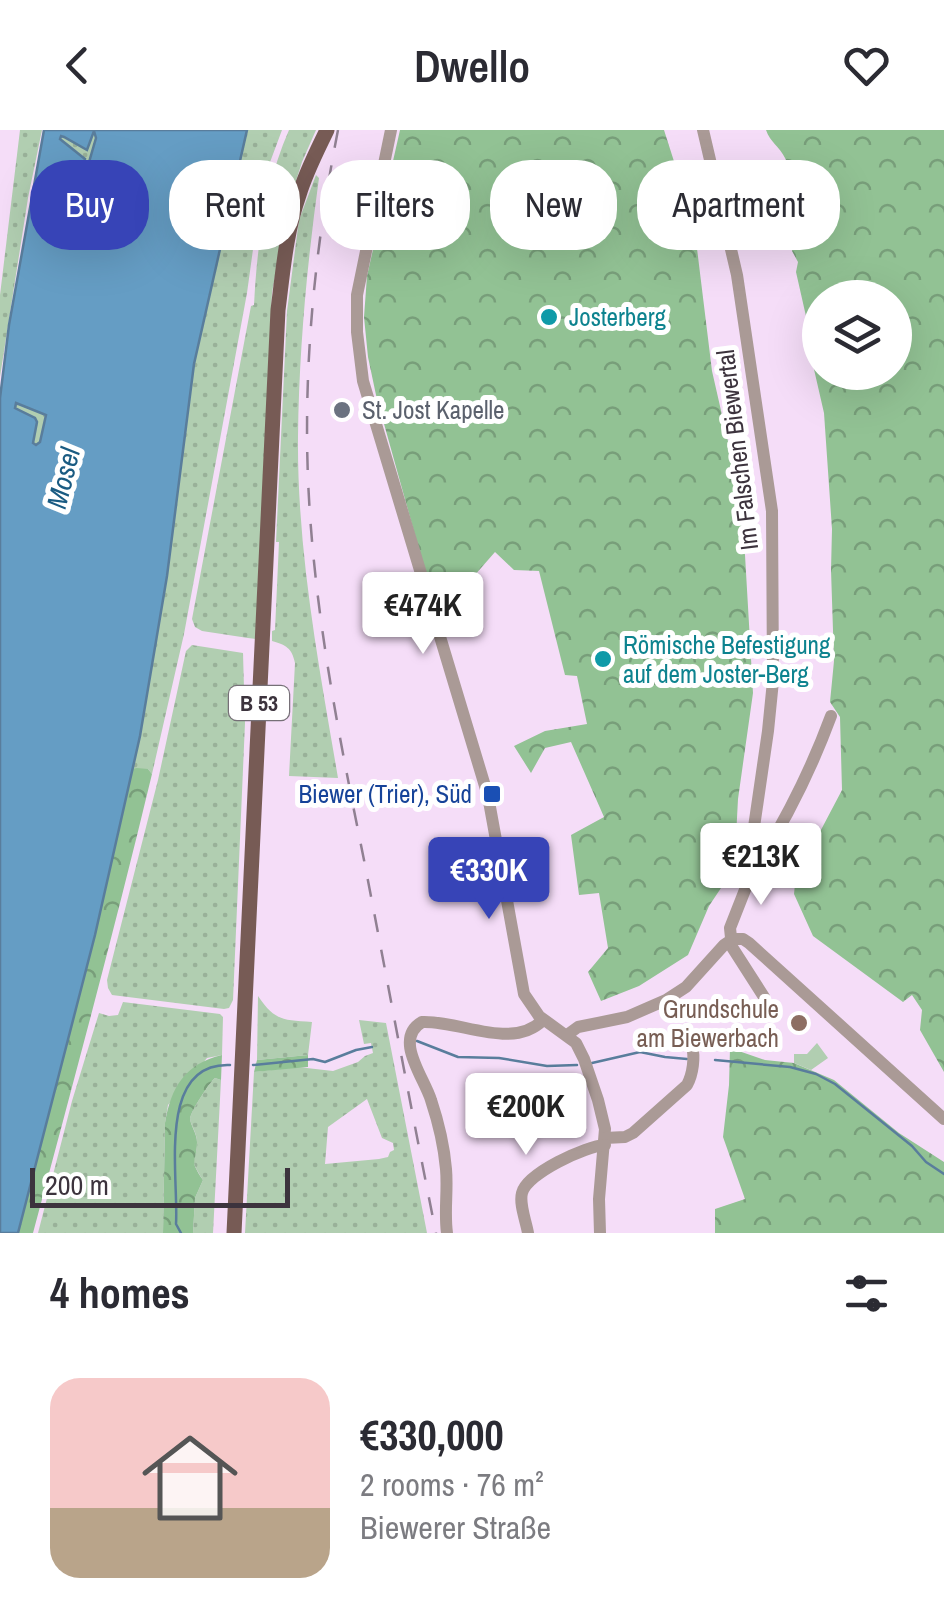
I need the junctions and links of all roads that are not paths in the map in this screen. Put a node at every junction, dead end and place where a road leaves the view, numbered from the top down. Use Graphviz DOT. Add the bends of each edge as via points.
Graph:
graph roads {
  1 [pos="326,130"];
  2 [pos="391,130"];
  3 [pos="703,130"];
  4 [pos="831,716"];
  5 [pos="752,872"];
  6 [pos="733,939"];
  7 [pos="764,997"];
  8 [pos="543,1020"];
  9 [pos="567,1035"];
  10 [pos="692,1054"];
  11 [pos="944,1119"];
  12 [pos="605,1142"];
  13 [pos="234,1233"];
  14 [pos="447,1233"];
  15 [pos="528,1233"];
  16 [pos="600,1233"];
  1 -- 13 [label="main road, B 53" via="293,215 278,310"];
  2 -- 8 [label="street" via="357,295 363,381 488,796 524,994"];
  3 -- 5 [label="street, Im Falschen Biewertal" via="737,275 772,511 773,681"];
  4 -- 5 [label="street" via="814,762"];
  5 -- 6 [label="street" via="730,928"];
  6 -- 7 [label="street"];
  6 -- 9 [label="street" via="666,1000"];
  6 -- 11 [label="street" via="749,943"];
  8 -- 9 [label="street"];
  8 -- 14 [label="street" via="517,1033 430,1022 416,1025 410,1037 440,1137"];
  9 -- 12 [label="street" via="584,1059"];
  10 -- 12 [label="street" via="687,1084 633,1133"];
  12 -- 15 [label="street" via="549,1168 524,1188"];
  12 -- 16 [label="street"];
}
